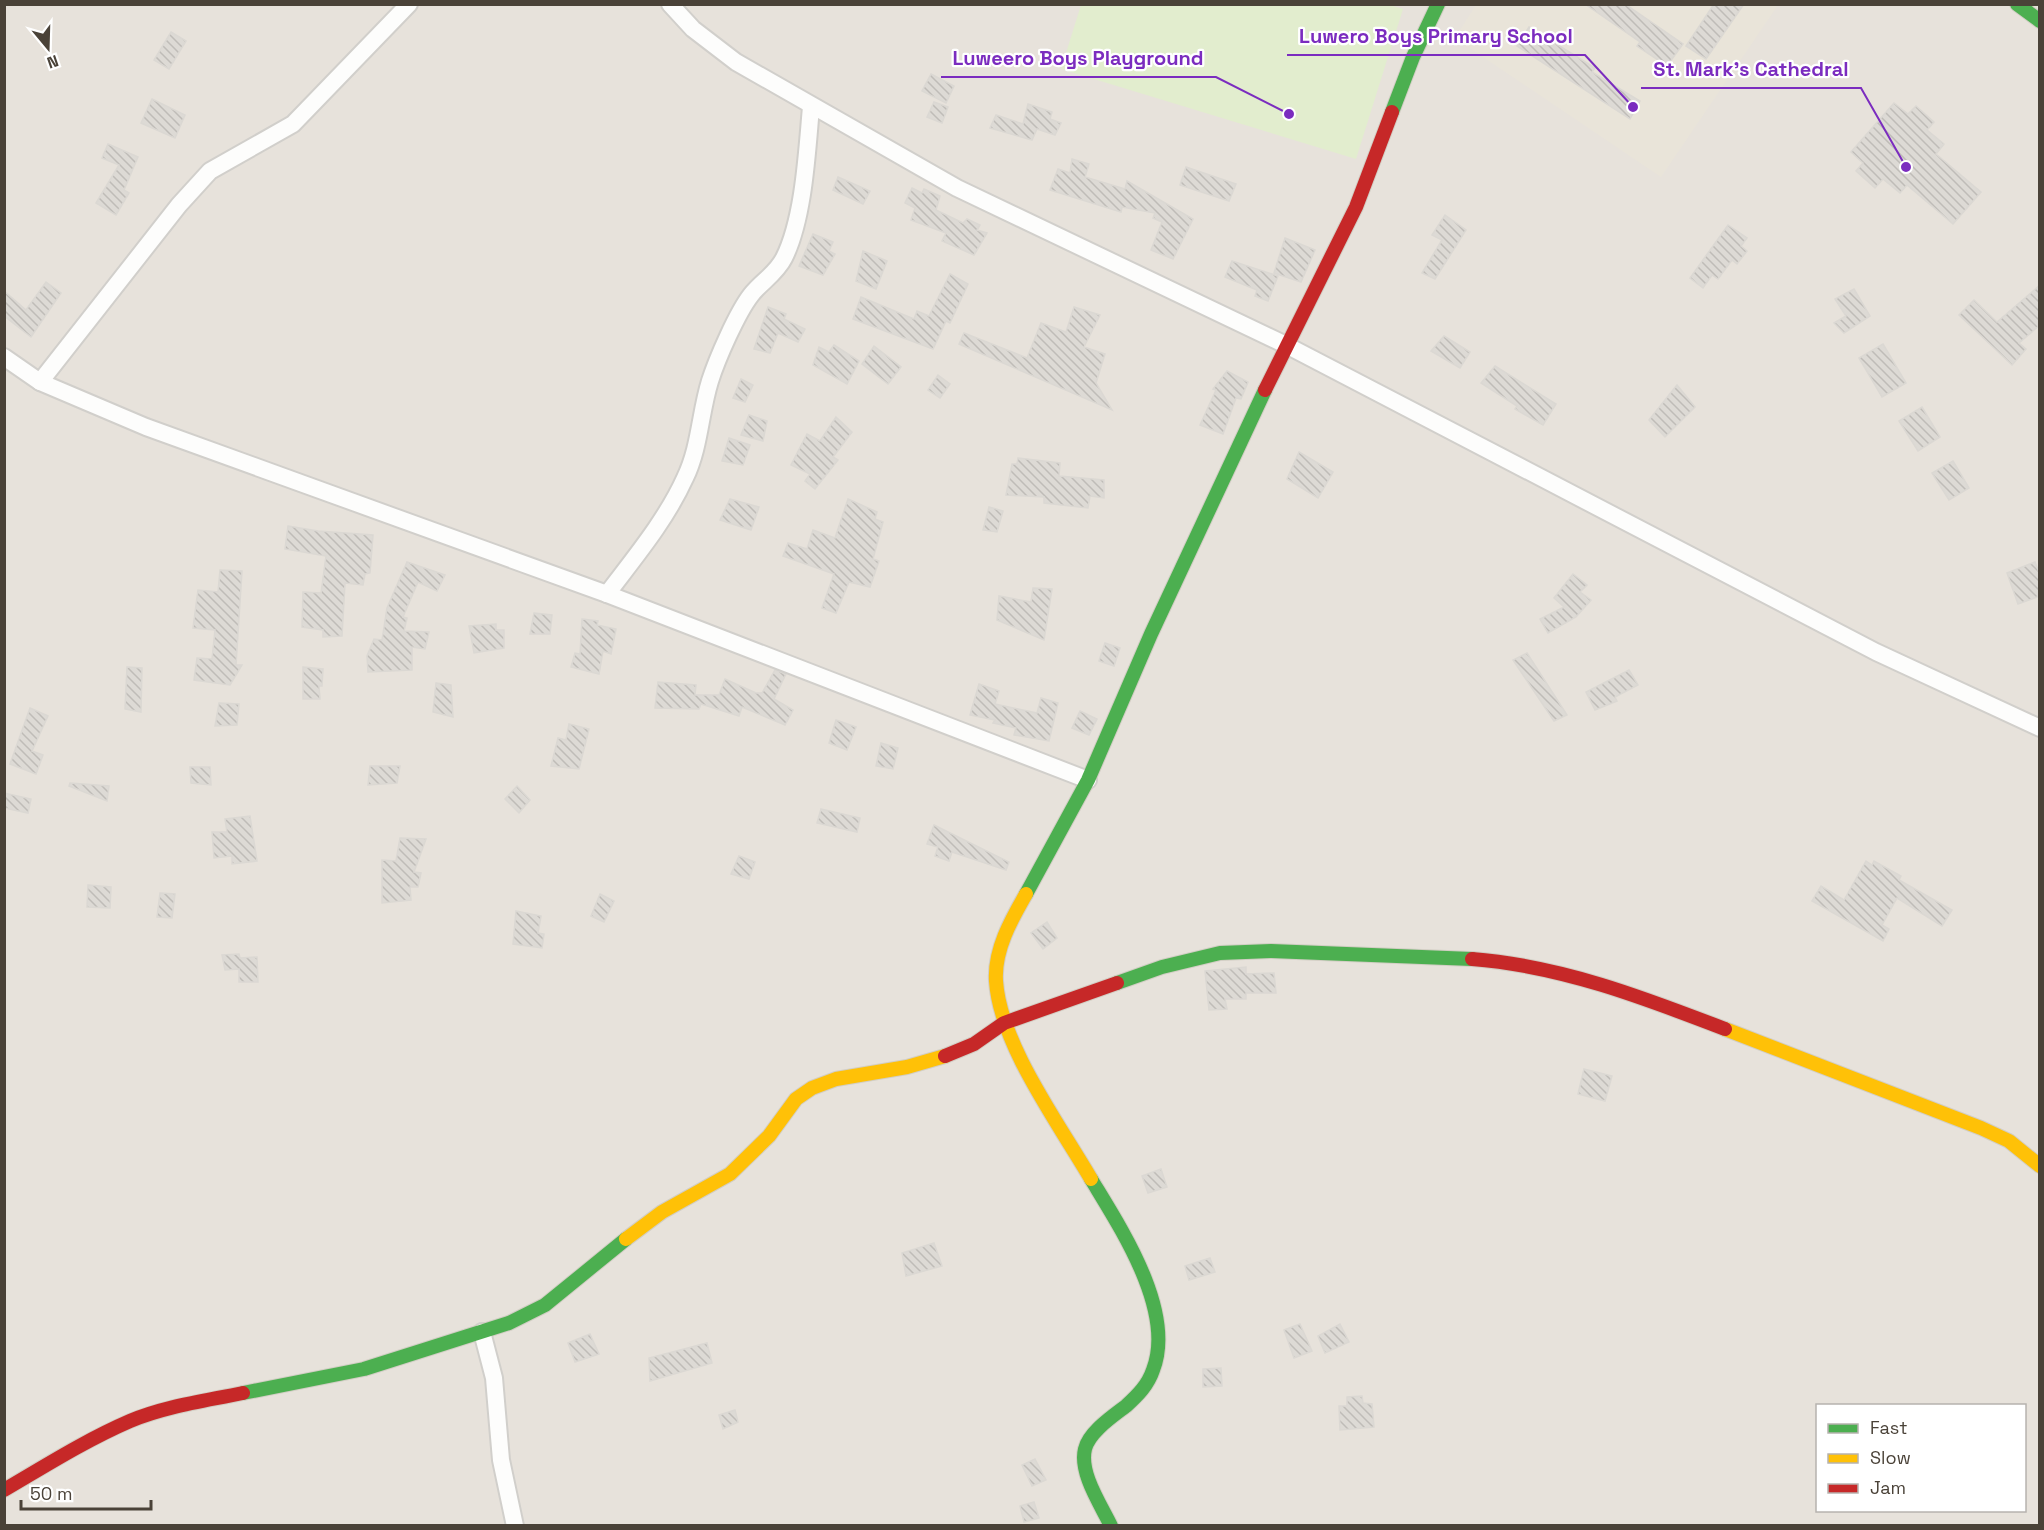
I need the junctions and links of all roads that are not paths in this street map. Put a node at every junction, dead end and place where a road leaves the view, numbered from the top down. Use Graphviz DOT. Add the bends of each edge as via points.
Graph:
graph roads {
  1 [pos="410,4"];
  2 [pos="670,4"];
  3 [pos="1438,4"];
  4 [pos="2017,4"];
  5 [pos="2040,21"];
  6 [pos="811,107"];
  7 [pos="1286,345"];
  8 [pos="4,357"];
  9 [pos="40,382"];
  10 [pos="607,594"];
  11 [pos="2040,728"];
  12 [pos="1088,780"];
  13 [pos="1004,1023"];
  14 [pos="2040,1166"];
  15 [pos="482,1332"];
  16 [pos="4,1490"];
  17 [pos="515,1526"];
  18 [pos="1111,1526"];
  1 -- 9 [label="street" via="293,124 210,171"];
  2 -- 6 [label="street" via="693,29 736,62"];
  3 -- 7 [label="street" via="1413,57 1356,207"];
  4 -- 5 [label="street"];
  6 -- 7 [label="street" via="957,188"];
  6 -- 10 [label="street" via="804,177 784,260 743,307 710,382 685,478 648,540"];
  7 -- 11 [label="street" via="1876,652"];
  7 -- 12 [label="street" via="1151,634"];
  8 -- 9 [label="street"];
  9 -- 10 [label="street" via="224,458"];
  10 -- 12 [label="street"];
  12 -- 13 [label="street" via="1011,921 999,953 996,980"];
  13 -- 14 [label="street" via="1162,967 1220,953 1408,955 1513,962 1616,987 1717,1025 2000,1137"];
  13 -- 15 [label="street" via="975,1044 942,1057 836,1079 812,1088 796,1099 764,1142 730,1174 662,1212 545,1305"];
  13 -- 18 [label="street" via="1036,1086 1134,1251 1150,1296 1157,1341 1155,1369 1143,1390 1098,1430 1085,1448 1093,1490"];
  15 -- 16 [label="street" via="364,1369 172,1407 131,1421 77,1447"];
  15 -- 17 [label="street" via="494,1378 501,1460"];
}
